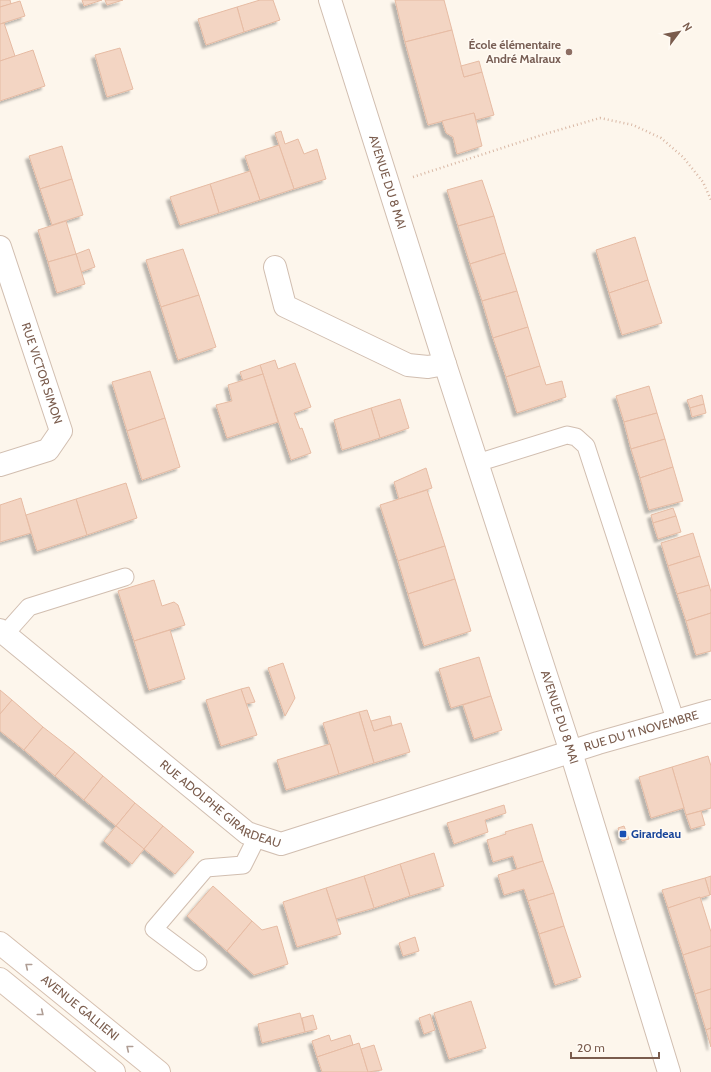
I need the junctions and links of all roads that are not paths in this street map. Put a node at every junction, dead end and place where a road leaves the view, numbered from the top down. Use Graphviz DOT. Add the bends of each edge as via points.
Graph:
graph roads {
  1 [pos="330,0"];
  2 [pos="0,247"];
  3 [pos="275,267"];
  4 [pos="445,364"];
  5 [pos="477,463"];
  6 [pos="0,465"];
  7 [pos="125,577"];
  8 [pos="2,632"];
  9 [pos="711,711"];
  10 [pos="676,722"];
  11 [pos="571,752"];
  12 [pos="257,837"];
  13 [pos="0,944"];
  14 [pos="198,962"];
  15 [pos="0,979"];
  16 [pos="114,1072"];
  17 [pos="159,1072"];
  18 [pos="669,1072"];
  1 -- 4 [label="street, AVENUE DU 8 MAI"];
  2 -- 6 [label="street, RUE VICTOR SIMON" via="61,431 48,450"];
  3 -- 4 [label="street" via="285,306 408,365 428,367"];
  4 -- 5 [label="street, AVENUE DU 8 MAI"];
  5 -- 10 [label="lane" via="567,435 576,437 586,446"];
  5 -- 11 [label="street, AVENUE DU 8 MAI"];
  7 -- 8 [label="lane" via="29,607"];
  8 -- 12 [label="street, RUE ADOLPHE GIRARDEAU" via="247,833"];
  9 -- 10 [label="street, RUE DU 11 NOVEMBRE"];
  10 -- 11 [label="street, RUE DU 11 NOVEMBRE"];
  11 -- 12 [label="street, RUE ADOLPHE GIRARDEAU" via="281,844"];
  11 -- 18 [label="street, AVENUE DU 8 MAI"];
  12 -- 14 [label="lane" via="243,865 206,868 154,929"];
  17 -- 13 [label="street, AVENUE GALLIENI, one-way"];
  15 -- 16 [label="street, one-way"];
}
